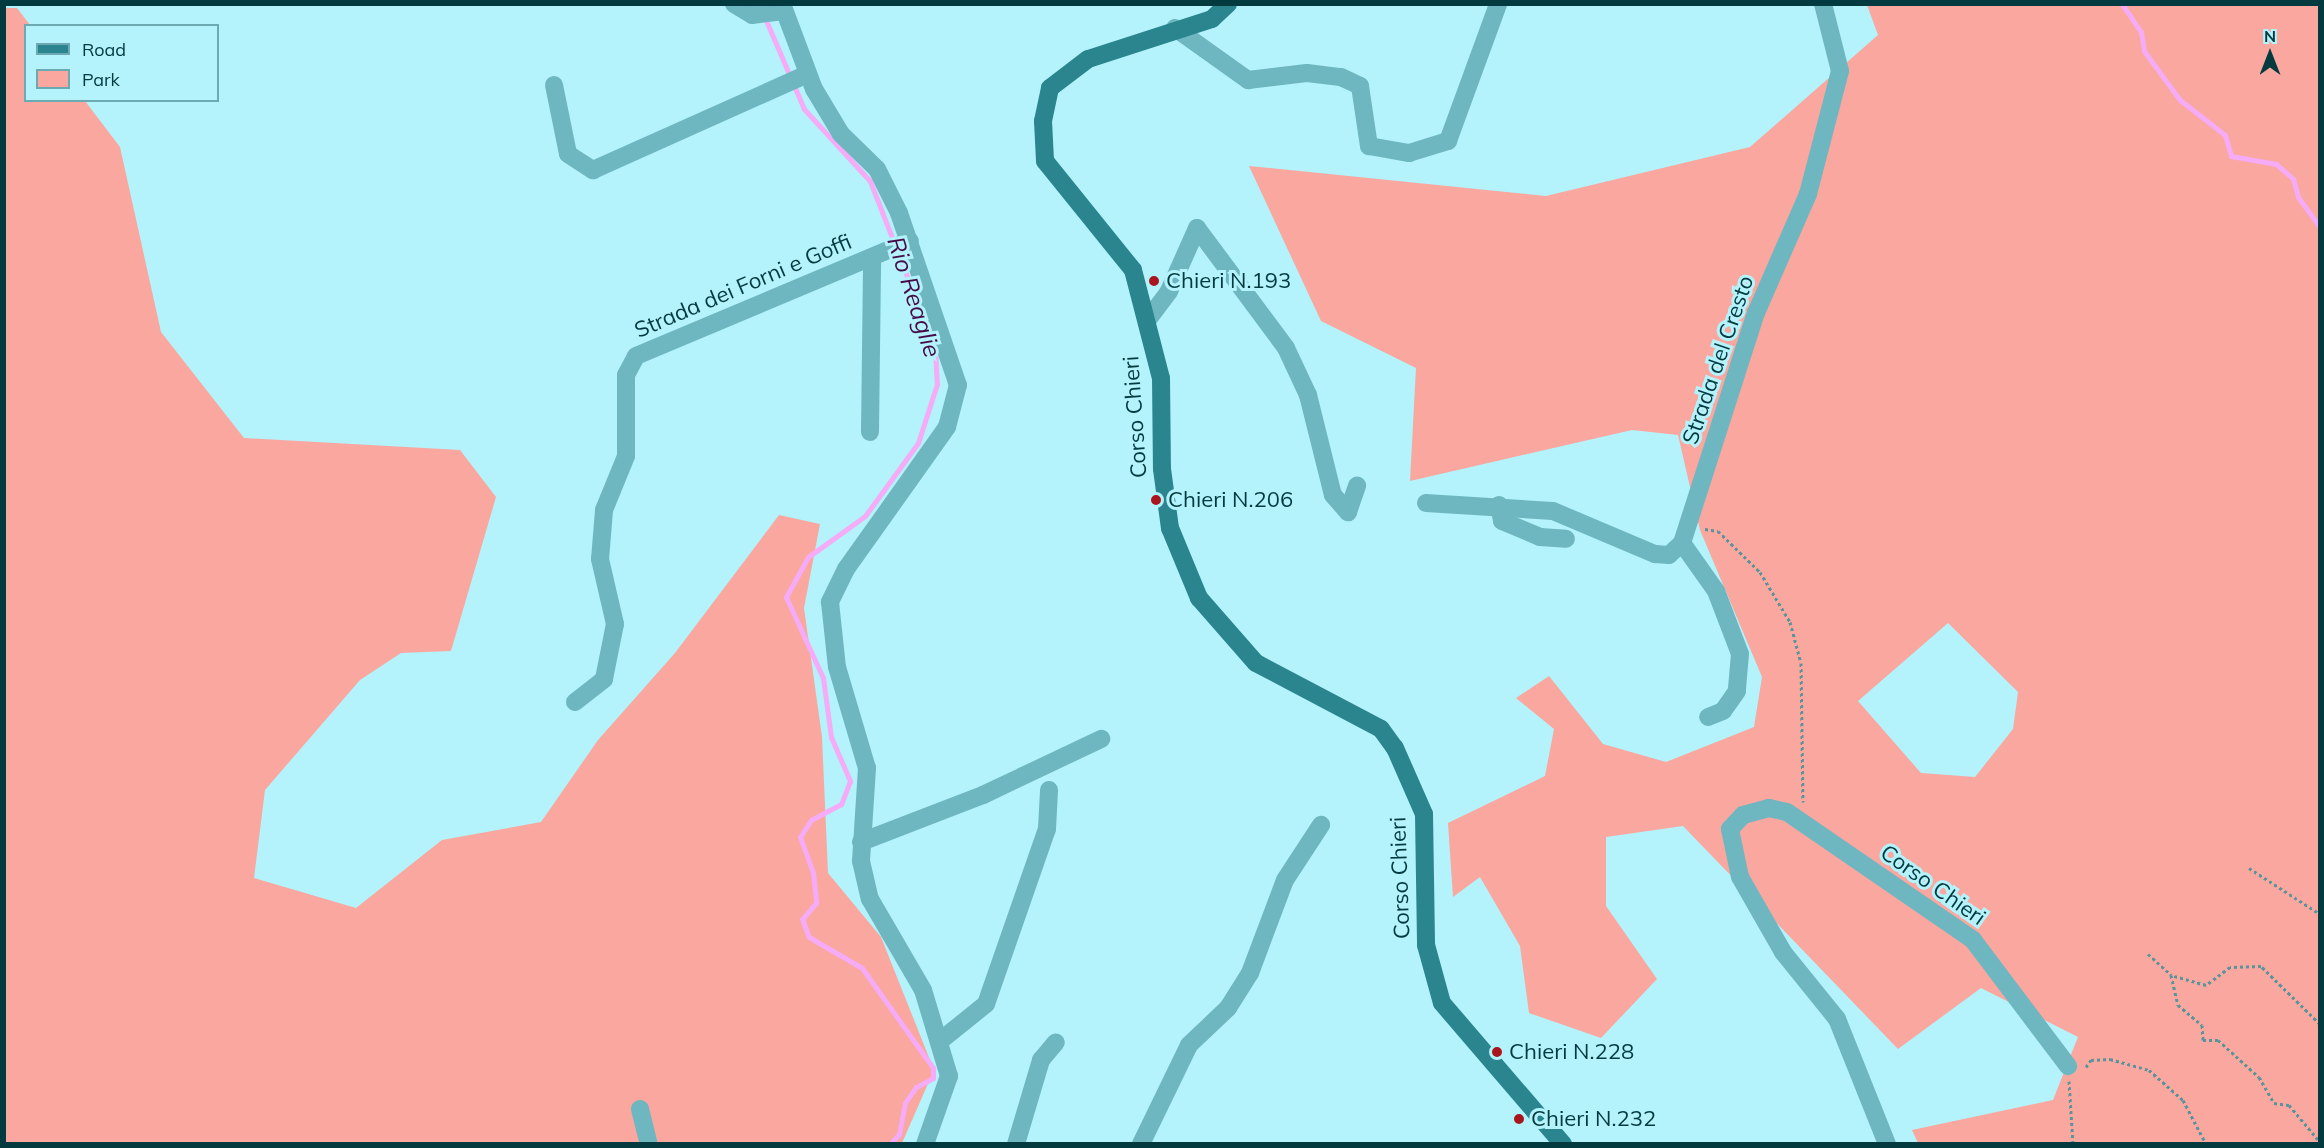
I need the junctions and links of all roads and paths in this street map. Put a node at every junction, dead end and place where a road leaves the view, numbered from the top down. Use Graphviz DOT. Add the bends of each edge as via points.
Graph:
graph roads {
  1 [pos="734,4"];
  2 [pos="1228,4"];
  3 [pos="1498,4"];
  4 [pos="1823,4"];
  5 [pos="780,9"];
  6 [pos="1175,28"];
  7 [pos="795,80"];
  8 [pos="554,85"];
  9 [pos="908,242"];
  10 [pos="878,256"];
  11 [pos="1149,318"];
  12 [pos="870,432"];
  13 [pos="1357,486"];
  14 [pos="1426,503"];
  15 [pos="1499,505"];
  16 [pos="1718,531"];
  17 [pos="1566,539"];
  18 [pos="1682,543"];
  19 [pos="575,702"];
  20 [pos="1708,717"];
  21 [pos="1101,739"];
  22 [pos="1049,790"];
  23 [pos="1801,824"];
  24 [pos="1321,825"];
  25 [pos="861,843"];
  26 [pos="2249,868"];
  27 [pos="2319,914"];
  28 [pos="2148,954"];
  29 [pos="2171,975"];
  30 [pos="2319,1024"];
  31 [pos="940,1041"];
  32 [pos="1056,1042"];
  33 [pos="2068,1066"];
  34 [pos="640,1109"];
  35 [pos="2319,1142"];
  36 [pos="649,1143"];
  37 [pos="926,1143"];
  38 [pos="1016,1143"];
  39 [pos="1141,1143"];
  40 [pos="1563,1143"];
  41 [pos="1887,1143"];
  42 [pos="2073,1143"];
  43 [pos="2206,1143"];
  1 -- 5 [label="street" via="752,15"];
  2 -- 6 [label="main road, Corso Chieri" via="1212,19"];
  3 -- 6 [label="street" via="1448,141 1408,153 1369,146 1360,86 1341,77 1307,73 1248,80"];
  4 -- 18 [label="street, Strada del Cresto" via="1840,71 1808,194 1756,313"];
  5 -- 7 [label="street"];
  6 -- 11 [label="main road, Corso Chieri" via="1088,59 1050,88 1042,121 1045,161 1133,270"];
  7 -- 8 [label="street" via="593,170 568,154"];
  7 -- 9 [label="street" via="877,169"];
  9 -- 10 [label="street, Strada dei Forni e Goffi"];
  9 -- 25 [label="street" via="958,385 947,427 846,569 830,602 837,667 867,768"];
  10 -- 12 [label="street"];
  10 -- 19 [label="street, Strada dei Forni e Goffi" via="636,356 626,375 626,456 604,510 601,549 615,624 604,679"];
  11 -- 13 [label="street" via="1169,291 1197,228 1286,348 1308,395 1333,495 1348,512"];
  11 -- 40 [label="main road, Corso Chieri" via="1161,378 1162,469 1170,528 1199,598 1256,663 1373,725 1395,748 1424,814 1427,954 1442,1003"];
  14 -- 15 [label="street"];
  15 -- 17 [label="street" via="1502,521 1540,537"];
  15 -- 18 [label="street" via="1553,511 1655,554 1669,555"];
  16 -- 23 [label="path" via="1760,572 1792,632 1801,663"];
  18 -- 20 [label="street" via="1716,591 1740,654 1737,691 1723,711"];
  21 -- 25 [label="street" via="983,795"];
  22 -- 31 [label="street" via="1047,829 986,1004"];
  23 -- 33 [label="street, Corso Chieri" via="1973,940"];
  23 -- 41 [label="street, Corso Chieri" via="1787,812 1769,808 1743,815 1730,828 1740,877 1783,952 1838,1019"];
  24 -- 39 [label="street" via="1285,880 1250,974 1228,1008 1189,1045"];
  25 -- 31 [label="street" via="870,899 923,990"];
  26 -- 27 [label="path"];
  28 -- 29 [label="path"];
  29 -- 30 [label="path" via="2206,985 2230,967 2261,966"];
  29 -- 35 [label="path" via="2178,1005 2202,1025 2203,1040 2218,1040 2259,1077 2274,1103 2289,1105"];
  31 -- 37 [label="street" via="950,1076 948,1092"];
  32 -- 38 [label="street" via="1041,1060"];
  33 -- 42 [label="path"];
  33 -- 43 [label="path" via="2084,1071 2091,1060 2110,1059 2149,1070 2183,1100"];
  34 -- 36 [label="street"];
}
